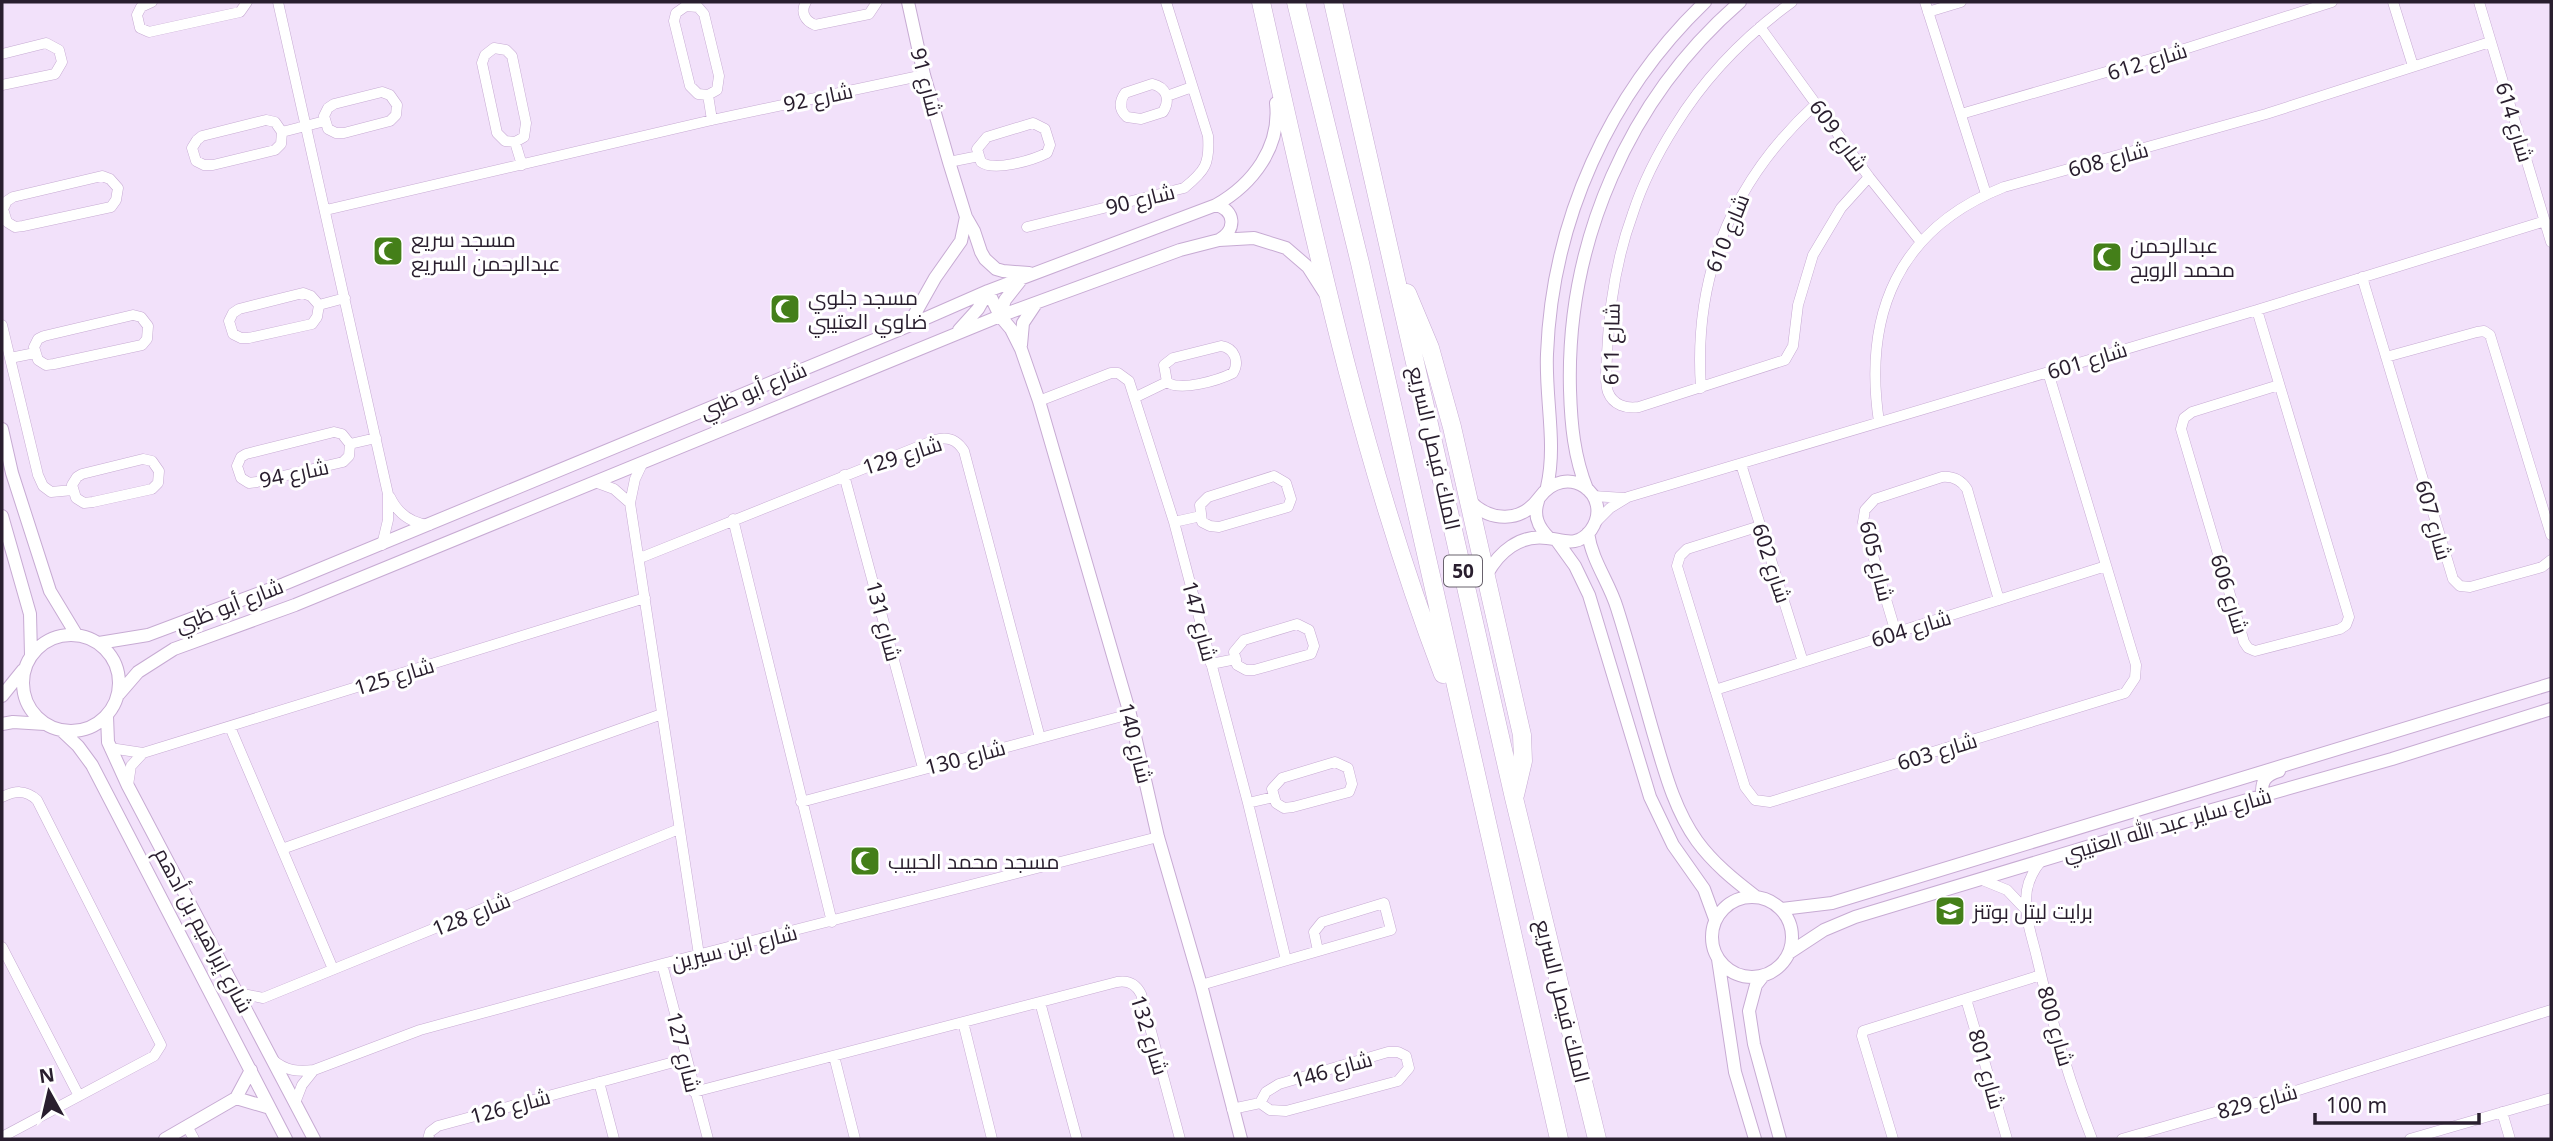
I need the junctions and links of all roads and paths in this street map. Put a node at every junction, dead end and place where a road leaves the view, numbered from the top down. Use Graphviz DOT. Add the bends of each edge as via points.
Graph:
graph roads {
  1 [pos="152,2"];
  2 [pos="247,2"];
  3 [pos="278,2"];
  4 [pos="806,2"];
  5 [pos="877,2"];
  6 [pos="908,2"];
  7 [pos="1166,2"];
  8 [pos="1261,2"];
  9 [pos="1296,2"];
  10 [pos="1333,2"];
  11 [pos="1705,2"];
  12 [pos="1740,2"];
  13 [pos="1791,2"];
  14 [pos="1961,2"];
  15 [pos="2332,2"];
  16 [pos="2393,2"];
  17 [pos="2479,2"];
  18 [pos="1926,7"];
  19 [pos="1266,26"];
  20 [pos="1760,27"];
  21 [pos="2490,42"];
  22 [pos="2,54"];
  23 [pos="2413,66"];
  24 [pos="924,75"];
  25 [pos="2,85"];
  26 [pos="1192,87"];
  27 [pos="708,95"];
  28 [pos="1167,96"];
  29 [pos="1816,104"];
  30 [pos="1961,114"];
  31 [pos="712,120"];
  32 [pos="325,121"];
  33 [pos="307,126"];
  34 [pos="282,132"];
  35 [pos="515,142"];
  36 [pos="979,156"];
  37 [pos="949,162"];
  38 [pos="522,164"];
  39 [pos="1869,177"];
  40 [pos="1986,194"];
  41 [pos="1216,205"];
  42 [pos="326,210"];
  43 [pos="3,215"];
  44 [pos="966,217"];
  45 [pos="2545,220"];
  46 [pos="1027,227"];
  47 [pos="1219,240"];
  48 [pos="1921,242"];
  49 [pos="2551,242"];
  50 [pos="1394,270"];
  51 [pos="1035,273"];
  52 [pos="2362,277"];
  53 [pos="1023,278"];
  54 [pos="988,291"];
  55 [pos="345,298"];
  56 [pos="1330,302"];
  57 [pos="1036,304"];
  58 [pos="319,305"];
  59 [pos="2257,310"];
  60 [pos="1000,316"];
  61 [pos="2,325"];
  62 [pos="908,326"];
  63 [pos="950,337"];
  64 [pos="1021,349"];
  65 [pos="35,353"];
  66 [pos="2386,357"];
  67 [pos="9,358"];
  68 [pos="2048,372"];
  69 [pos="1167,382"];
  70 [pos="2279,385"];
  71 [pos="1700,388"];
  72 [pos="1136,397"];
  73 [pos="1039,401"];
  74 [pos="1879,422"];
  75 [pos="2,429"];
  76 [pos="376,438"];
  77 [pos="350,444"];
  78 [pos="643,462"];
  79 [pos="1741,464"];
  80 [pos="844,475"];
  81 [pos="595,482"];
  82 [pos="73,490"];
  83 [pos="1590,492"];
  84 [pos="1543,493"];
  85 [pos="388,494"];
  86 [pos="1628,497"];
  87 [pos="1470,501"];
  88 [pos="630,503"];
  89 [pos="2,516"];
  90 [pos="1201,516"];
  91 [pos="733,519"];
  92 [pos="1174,522"];
  93 [pos="429,525"];
  94 [pos="1760,526"];
  95 [pos="1592,528"];
  96 [pos="2551,535"];
  97 [pos="1553,539"];
  98 [pos="382,545"];
  99 [pos="35,548"];
  100 [pos="14,554"];
  101 [pos="640,558"];
  102 [pos="2551,560"];
  103 [pos="2106,566"];
  104 [pos="1487,574"];
  105 [pos="284,583"];
  106 [pos="645,598"];
  107 [pos="2000,600"];
  108 [pos="295,605"];
  109 [pos="1896,633"];
  110 [pos="76,634"];
  111 [pos="99,643"];
  112 [pos="30,655"];
  113 [pos="1236,659"];
  114 [pos="1803,662"];
  115 [pos="1212,664"];
  116 [pos="23,669"];
  117 [pos="2551,684"];
  118 [pos="1715,690"];
  119 [pos="118,694"];
  120 [pos="2,695"];
  121 [pos="2551,709"];
  122 [pos="662,714"];
  123 [pos="1129,714"];
  124 [pos="107,716"];
  125 [pos="2,724"];
  126 [pos="46,724"];
  127 [pos="230,727"];
  128 [pos="1465,729"];
  129 [pos="61,730"];
  130 [pos="1040,738"];
  131 [pos="110,748"];
  132 [pos="2331,750"];
  133 [pos="143,753"];
  134 [pos="923,768"];
  135 [pos="128,786"];
  136 [pos="2,797"];
  137 [pos="1274,797"];
  138 [pos="2263,797"];
  139 [pos="1514,798"];
  140 [pos="801,802"];
  141 [pos="1248,803"];
  142 [pos="679,830"];
  143 [pos="1158,836"];
  144 [pos="282,849"];
  145 [pos="2041,861"];
  146 [pos="1980,879"];
  147 [pos="1755,896"];
  148 [pos="1782,909"];
  149 [pos="2026,911"];
  150 [pos="1715,919"];
  151 [pos="832,922"];
  152 [pos="2,947"];
  153 [pos="1318,951"];
  154 [pos="1789,953"];
  155 [pos="699,955"];
  156 [pos="1717,959"];
  157 [pos="1286,960"];
  158 [pos="663,964"];
  159 [pos="333,969"];
  160 [pos="2041,975"];
  161 [pos="1763,976"];
  162 [pos="1201,985"];
  163 [pos="238,993"];
  164 [pos="263,998"];
  165 [pos="1966,999"];
  166 [pos="1040,1002"];
  167 [pos="2551,1010"];
  168 [pos="963,1022"];
  169 [pos="254,1024"];
  170 [pos="834,1056"];
  171 [pos="685,1059"];
  172 [pos="273,1060"];
  173 [pos="1578,1065"];
  174 [pos="251,1070"];
  175 [pos="314,1070"];
  176 [pos="599,1082"];
  177 [pos="694,1091"];
  178 [pos="79,1096"];
  179 [pos="236,1098"];
  180 [pos="2551,1098"];
  181 [pos="295,1103"];
  182 [pos="1260,1103"];
  183 [pos="270,1108"];
  184 [pos="1232,1109"];
  185 [pos="2502,1112"];
  186 [pos="191,1133"];
  187 [pos="2,1137"];
  188 [pos="165,1139"];
  189 [pos="286,1139"];
  190 [pos="314,1139"];
  191 [pos="428,1139"];
  192 [pos="614,1139"];
  193 [pos="708,1139"];
  194 [pos="855,1139"];
  195 [pos="992,1139"];
  196 [pos="1077,1139"];
  197 [pos="1180,1139"];
  198 [pos="1241,1139"];
  199 [pos="1559,1139"];
  200 [pos="1597,1139"];
  201 [pos="1605,1139"];
  202 [pos="1755,1139"];
  203 [pos="1780,1139"];
  204 [pos="1893,1139"];
  205 [pos="2007,1139"];
  206 [pos="2092,1139"];
  207 [pos="2122,1139"];
  208 [pos="2410,1139"];
  209 [pos="2510,1139"];
  1 -- 2 [label="street" via="137,15 141,28 149,32 240,12"];
  3 -- 33 [label="street"];
  4 -- 5 [label="street" via="804,16 815,26 869,14"];
  6 -- 24 [label="street, شارع 91"];
  7 -- 26 [label="street, شارع 90"];
  8 -- 19 [label="highway"];
  9 -- 128 [label="highway, الملك فيصل السريع / 50"];
  10 -- 50 [label="highway, الملك فيصل السريع / 50"];
  11 -- 84 [label="street" via="1633,88 1601,144 1571,213 1548,328 1551,460"];
  12 -- 83 [label="street" via="1684,59 1644,114 1620,157 1593,226 1573,313 1570,367 1574,444"];
  13 -- 20 [label="street, شارع 611"];
  14 -- 18 [label="street"];
  15 -- 30 [label="street, شارع 612"];
  16 -- 23 [label="street"];
  17 -- 21 [label="street, شارع 614"];
  18 -- 30 [label="street"];
  19 -- 41 [label="street, شارع أبو ظبي" via="1278,116 1272,145 1258,170 1234,195"];
  19 -- 56 [label="highway"];
  20 -- 29 [label="street, شارع 609"];
  20 -- 71 [label="street, شارع 611" via="1705,83 1663,146 1633,210 1613,286 1606,378 1611,397 1633,408"];
  21 -- 23 [label="street, شارع 608"];
  21 -- 45 [label="street, شارع 614"];
  22 -- 25 [label="street" via="50,44 59,50 62,62 54,74"];
  23 -- 40 [label="street, شارع 608" via="2266,114"];
  24 -- 31 [label="street, شارع 92"];
  24 -- 37 [label="street, شارع 91"];
  26 -- 28 [label="street"];
  26 -- 46 [label="street, شارع 90" via="1208,136 1209,156 1202,174 1184,188"];
  27 -- 27 [label="street" via="720,85 704,13 686,6 674,21 690,86 698,94"];
  27 -- 31 [label="street"];
  28 -- 28 [label="street" via="1156,84 1130,90 1121,98 1121,109 1132,119 1160,114"];
  29 -- 39 [label="street, شارع 609"];
  29 -- 71 [label="street, شارع 610" via="1759,166 1720,242 1701,324"];
  30 -- 40 [label="street"];
  31 -- 38 [label="street, شارع 92"];
  32 -- 32 [label="street" via="331,131 344,133 390,121 397,104 382,92 334,104 325,112"];
  32 -- 33 [label="street"];
  33 -- 34 [label="street"];
  33 -- 42 [label="street"];
  34 -- 34 [label="street" via="267,120 202,136 193,144 193,153 204,165 275,150"];
  35 -- 35 [label="street" via="524,137 526,123 512,56 494,48 482,63 497,132 505,141"];
  35 -- 38 [label="street"];
  36 -- 36 [label="street" via="984,164 998,167 1043,155 1050,145 1044,126 1033,123 987,137 978,145"];
  36 -- 37 [label="street"];
  37 -- 44 [label="street, شارع 91"];
  38 -- 42 [label="street, شارع 92"];
  39 -- 48 [label="street, شارع 609"];
  39 -- 71 [label="street, شارع 611" via="1841,208 1813,255 1789,356 1780,363"];
  40 -- 48 [label="street, شارع 608" via="1951,215"];
  41 -- 47 [label="street" via="1225,208 1232,221"];
  41 -- 51 [label="street, شارع أبو ظبي"];
  42 -- 55 [label="street"];
  43 -- 43 [label="street" via="15,227 111,207 118,188 102,176 13,198 4,205"];
  44 -- 51 [label="street, شارع 91" via="990,265 1003,271"];
  44 -- 62 [label="street" via="961,241"];
  45 -- 49 [label="street, شارع 614"];
  45 -- 52 [label="street, شارع 601"];
  47 -- 56 [label="street, شارع أبو ظبي" via="1254,238 1286,248 1308,267"];
  47 -- 57 [label="street, شارع أبو ظبي"];
  48 -- 74 [label="street, شارع 608" via="1895,281 1880,321 1874,372"];
  50 -- 87 [label="highway" via="1430,348"];
  50 -- 139 [label="highway, الملك فيصل السريع / 50"];
  51 -- 53 [label="street, شارع أبو ظبي"];
  52 -- 59 [label="street, شارع 601"];
  52 -- 66 [label="street, شارع 607"];
  53 -- 54 [label="street, شارع أبو ظبي"];
  53 -- 60 [label="street" via="1010,291"];
  54 -- 60 [label="street, شارع 140"];
  54 -- 62 [label="street, شارع أبو ظبي"];
  54 -- 63 [label="street" via="972,317"];
  55 -- 58 [label="street"];
  55 -- 76 [label="street"];
  56 -- 128 [label="highway" via="1387,506"];
  57 -- 60 [label="street, شارع أبو ظبي"];
  57 -- 64 [label="street" via="1023,323"];
  58 -- 58 [label="street" via="303,293 239,309 230,317 230,326 241,338 312,324"];
  59 -- 68 [label="street, شارع 601"];
  59 -- 70 [label="street, شارع 606"];
  60 -- 63 [label="street, شارع أبو ظبي"];
  60 -- 64 [label="street, شارع 140"];
  61 -- 67 [label="street"];
  62 -- 93 [label="street, شارع أبو ظبي"];
  63 -- 78 [label="street, شارع أبو ظبي"];
  64 -- 73 [label="street, شارع 140"];
  65 -- 65 [label="street" via="41,363 54,364 142,345 148,339 148,326 133,315 44,336 35,344"];
  65 -- 67 [label="street"];
  66 -- 96 [label="street" via="2477,332 2490,335"];
  66 -- 102 [label="street, شارع 607" via="2453,579 2470,587 2542,567"];
  67 -- 82 [label="street" via="38,475 51,492"];
  68 -- 74 [label="street, شارع 601"];
  68 -- 103 [label="street, شارع 603"];
  69 -- 69 [label="street" via="1184,387 1229,375 1236,369 1233,352 1220,346 1173,358 1164,365"];
  69 -- 72 [label="street"];
  70 -- 70 [label="street, شارع 606" via="2349,617 2340,629 2255,651 2244,642 2181,429 2192,412"];
  72 -- 73 [label="street, شارع 147" via="1126,377 1111,373"];
  72 -- 92 [label="street, شارع 147"];
  73 -- 123 [label="street, شارع 140"];
  74 -- 79 [label="street, شارع 601"];
  75 -- 99 [label="street"];
  76 -- 77 [label="street, شارع 94"];
  76 -- 85 [label="street"];
  77 -- 77 [label="street, شارع 94" via="334,432 246,454 237,471 248,483 343,463"];
  78 -- 81 [label="street, شارع أبو ظبي"];
  78 -- 88 [label="street"];
  79 -- 86 [label="street, شارع 601"];
  79 -- 94 [label="street, شارع 602"];
  80 -- 91 [label="street, شارع 129"];
  80 -- 130 [label="street, شارع 129" via="942,438 960,445"];
  80 -- 134 [label="street, شارع 131"];
  81 -- 88 [label="street" via="614,489"];
  81 -- 108 [label="street, شارع أبو ظبي"];
  82 -- 82 [label="street" via="84,503 152,489 159,471 144,459 82,474 73,482"];
  83 -- 84 [label="street" via="1572,481 1554,483"];
  83 -- 86 [label="street, شارع 601"];
  83 -- 95 [label="street" via="1597,511"];
  84 -- 87 [label="street" via="1529,509 1508,517 1491,516"];
  84 -- 97 [label="street" via="1535,509 1536,520"];
  85 -- 93 [label="street" via="404,516"];
  85 -- 98 [label="street"];
  86 -- 95 [label="street, شارع 601"];
  87 -- 104 [label="highway"];
  88 -- 101 [label="street"];
  89 -- 100 [label="street"];
  90 -- 90 [label="street" via="1205,524 1219,527 1284,509 1291,499 1284,480 1274,476 1208,497 1200,505"];
  90 -- 92 [label="street"];
  91 -- 101 [label="street, شارع 129"];
  91 -- 140 [label="street"];
  92 -- 115 [label="street, شارع 147"];
  93 -- 98 [label="street, شارع أبو ظبي"];
  94 -- 114 [label="street, شارع 602"];
  94 -- 118 [label="street, شارع 603" via="1687,549 1678,561"];
  95 -- 97 [label="street" via="1579,540"];
  95 -- 147 [label="street" via="1592,553 1616,605 1677,803 1705,852"];
  97 -- 104 [label="street" via="1536,538 1511,546"];
  97 -- 150 [label="street" via="1575,566 1589,595 1653,805 1673,845 1704,889"];
  98 -- 105 [label="street, شارع أبو ظبي"];
  99 -- 100 [label="street" via="27,558"];
  99 -- 110 [label="street" via="50,591"];
  100 -- 112 [label="street" via="30,614"];
  101 -- 106 [label="street"];
  103 -- 107 [label="street, شارع 604"];
  103 -- 118 [label="street, شارع 603" via="2136,672 2129,689 2114,698 1765,803 1747,792"];
  104 -- 139 [label="highway" via="1522,735 1523,761"];
  105 -- 108 [label="street" via="285,600"];
  105 -- 111 [label="street, شارع أبو ظبي" via="148,635"];
  106 -- 122 [label="street"];
  106 -- 127 [label="street, شارع 125"];
  107 -- 109 [label="street, شارع 604"];
  107 -- 109 [label="street, شارع 605" via="1961,481 1942,477 1880,496 1867,506 1863,522"];
  108 -- 119 [label="street, شارع أبو ظبي" via="161,656"];
  109 -- 114 [label="street, شارع 604"];
  110 -- 111 [label="street"];
  110 -- 112 [label="street" via="51,638"];
  111 -- 119 [label="street" via="117,665"];
  112 -- 116 [label="street"];
  113 -- 113 [label="street" via="1240,667 1254,670 1307,656 1314,646 1307,627 1297,624 1244,640 1235,648"];
  113 -- 115 [label="street"];
  114 -- 118 [label="street, شارع 604"];
  115 -- 141 [label="street, شارع 147"];
  116 -- 120 [label="street"];
  116 -- 126 [label="street" via="26,700"];
  117 -- 132 [label="street, شارع ساير عبد الله العتيبي"];
  119 -- 124 [label="street"];
  121 -- 138 [label="street, شارع ساير عبد الله العتيبي"];
  122 -- 142 [label="street"];
  122 -- 144 [label="street"];
  123 -- 130 [label="street, شارع 130"];
  123 -- 143 [label="street, شارع 140"];
  124 -- 129 [label="street" via="89,728"];
  124 -- 131 [label="street, شارع إبراهيم بن أدهم"];
  125 -- 126 [label="street"];
  126 -- 129 [label="street"];
  127 -- 133 [label="street, شارع 125"];
  127 -- 144 [label="street"];
  128 -- 199 [label="highway, الملك فيصل السريع / 50"];
  129 -- 174 [label="street, شارع إبراهيم بن أدهم" via="92,765"];
  130 -- 134 [label="street, شارع 130"];
  131 -- 133 [label="street, شارع 125"];
  131 -- 135 [label="street, شارع إبراهيم بن أدهم"];
  132 -- 138 [label="street" via="2309,763 2268,776 2262,785"];
  132 -- 148 [label="street, شارع ساير عبد الله العتيبي" via="1832,903"];
  133 -- 135 [label="street" via="131,766"];
  134 -- 140 [label="street, شارع 130"];
  135 -- 163 [label="street, شارع إبراهيم بن أدهم"];
  136 -- 178 [label="street" via="20,791 37,800 160,1041 154,1056"];
  137 -- 137 [label="street" via="1278,805 1293,807 1345,794 1352,784 1346,765 1335,762 1282,778 1273,786"];
  137 -- 141 [label="street"];
  138 -- 145 [label="street, شارع ساير عبد الله العتيبي"];
  139 -- 173 [label="highway, الملك فيصل السريع / 50"];
  140 -- 151 [label="street"];
  141 -- 157 [label="street, شارع 147"];
  142 -- 155 [label="street"];
  142 -- 159 [label="street, شارع 128"];
  143 -- 151 [label="street, شارع ابن سيرين"];
  143 -- 162 [label="street, شارع 140"];
  144 -- 159 [label="street"];
  145 -- 146 [label="street, شارع ساير عبد الله العتيبي"];
  145 -- 149 [label="street, شارع 800" via="2029,881"];
  146 -- 149 [label="street" via="2007,890"];
  146 -- 154 [label="street, شارع ساير عبد الله العتيبي" via="1839,923"];
  147 -- 148 [label="street"];
  147 -- 150 [label="street" via="1732,901"];
  148 -- 154 [label="street" via="1792,930"];
  149 -- 160 [label="street, شارع 800"];
  150 -- 156 [label="street" via="1711,932"];
  151 -- 155 [label="street, شارع ابن سيرين"];
  152 -- 178 [label="street"];
  153 -- 153 [label="street" via="1391,930 1384,903 1322,922 1314,932"];
  153 -- 157 [label="street"];
  154 -- 161 [label="street" via="1774,971"];
  155 -- 158 [label="street, شارع ابن سيرين"];
  156 -- 161 [label="street" via="1737,975"];
  156 -- 202 [label="street" via="1735,1072"];
  157 -- 162 [label="street"];
  158 -- 171 [label="street, شارع 127"];
  158 -- 175 [label="street, شارع ابن سيرين" via="420,1030"];
  159 -- 164 [label="street, شارع 128"];
  160 -- 165 [label="street"];
  160 -- 206 [label="street, شارع 800"];
  161 -- 203 [label="street" via="1749,1011"];
  162 -- 184 [label="street, شارع 140"];
  163 -- 164 [label="street"];
  163 -- 169 [label="street, شارع إبراهيم بن أدهم"];
  164 -- 169 [label="street"];
  165 -- 204 [label="street" via="1863,1031"];
  165 -- 205 [label="street, شارع 801"];
  166 -- 168 [label="street, شارع 132"];
  166 -- 196 [label="street"];
  166 -- 197 [label="street, شارع 132" via="1122,981 1136,986"];
  167 -- 207 [label="street, شارع 829" via="2262,1102"];
  168 -- 170 [label="street, شارع 132"];
  168 -- 195 [label="street"];
  169 -- 172 [label="street, شارع إبراهيم بن أدهم"];
  170 -- 177 [label="street, شارع 132"];
  170 -- 194 [label="street"];
  171 -- 176 [label="street, شارع 126"];
  171 -- 177 [label="street, شارع 127"];
  172 -- 175 [label="street" via="296,1071"];
  172 -- 181 [label="street, شارع إبراهيم بن أدهم"];
  173 -- 200 [label="highway, الملك فيصل السريع / 50"];
  173 -- 201 [label="highway"];
  174 -- 179 [label="street"];
  174 -- 183 [label="street, شارع إبراهيم بن أدهم"];
  175 -- 181 [label="street"];
  176 -- 191 [label="street, شارع 126" via="438,1126"];
  176 -- 192 [label="street"];
  177 -- 193 [label="street, شارع 127"];
  178 -- 187 [label="street"];
  179 -- 183 [label="street"];
  179 -- 186 [label="street"];
  180 -- 185 [label="street"];
  181 -- 190 [label="street, شارع إبراهيم بن أدهم"];
  182 -- 182 [label="street, شارع 146" via="1270,1110 1286,1111 1398,1081 1409,1068 1406,1056 1388,1052 1279,1084 1266,1091"];
  182 -- 184 [label="street, شارع 146"];
  183 -- 189 [label="street, شارع إبراهيم بن أدهم"];
  184 -- 198 [label="street, شارع 140"];
  185 -- 208 [label="street"];
  185 -- 209 [label="street"];
  186 -- 188 [label="street"];
}
